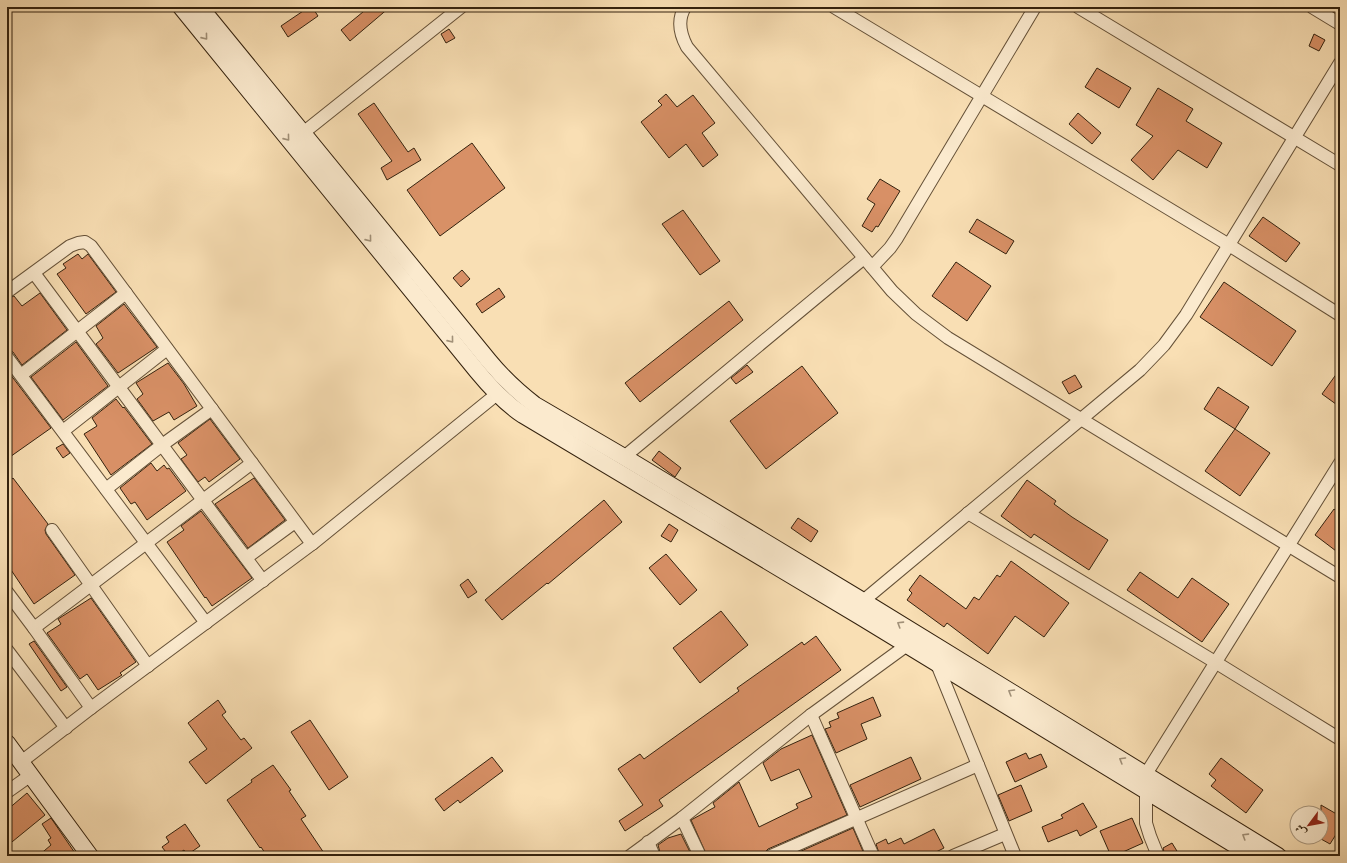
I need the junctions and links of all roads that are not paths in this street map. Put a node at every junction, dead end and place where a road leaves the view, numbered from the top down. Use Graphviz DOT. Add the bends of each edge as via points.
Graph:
graph roads {
  1 [pos="181,7"];
  2 [pos="200,7"];
  3 [pos="461,7"];
  4 [pos="685,7"];
  5 [pos="834,7"];
  6 [pos="1035,7"];
  7 [pos="1078,7"];
  8 [pos="1312,7"];
  9 [pos="1340,24"];
  10 [pos="1340,63"];
  11 [pos="982,96"];
  12 [pos="303,133"];
  13 [pos="1294,138"];
  14 [pos="1340,165"];
  15 [pos="1228,245"];
  16 [pos="868,262"];
  17 [pos="34,273"];
  18 [pos="7,292"];
  19 [pos="126,293"];
  20 [pos="1340,315"];
  21 [pos="77,330"];
  22 [pos="167,349"];
  23 [pos="7,356"];
  24 [pos="21,375"];
  25 [pos="119,387"];
  26 [pos="497,394"];
  27 [pos="212,409"];
  28 [pos="1081,418"];
  29 [pos="63,431"];
  30 [pos="162,444"];
  31 [pos="624,457"];
  32 [pos="252,463"];
  33 [pos="1340,463"];
  34 [pos="106,489"];
  35 [pos="203,500"];
  36 [pos="968,513"];
  37 [pos="295,522"];
  38 [pos="52,530"];
  39 [pos="147,543"];
  40 [pos="312,544"];
  41 [pos="1288,545"];
  42 [pos="246,558"];
  43 [pos="1340,577"];
  44 [pos="263,581"];
  45 [pos="91,585"];
  46 [pos="7,592"];
  47 [pos="863,601"];
  48 [pos="206,623"];
  49 [pos="34,628"];
  50 [pos="913,641"];
  51 [pos="938,648"];
  52 [pos="7,650"];
  53 [pos="1215,662"];
  54 [pos="938,664"];
  55 [pos="148,666"];
  56 [pos="91,708"];
  57 [pos="811,715"];
  58 [pos="66,728"];
  59 [pos="1340,739"];
  60 [pos="7,743"];
  61 [pos="21,762"];
  62 [pos="978,766"];
  63 [pos="1146,774"];
  64 [pos="30,775"];
  65 [pos="7,792"];
  66 [pos="1146,792"];
  67 [pos="682,818"];
  68 [pos="857,819"];
  69 [pos="1005,834"];
  70 [pos="648,842"];
  71 [pos="90,856"];
  72 [pos="630,856"];
  73 [pos="654,856"];
  74 [pos="700,856"];
  75 [pos="771,856"];
  76 [pos="873,856"];
  77 [pos="953,856"];
  78 [pos="1015,856"];
  79 [pos="1158,856"];
  80 [pos="1253,856"];
  81 [pos="1278,856"];
  1 -- 26 [label="main road, one-way"];
  2 -- 12 [label="main road"];
  3 -- 12 [label="street"];
  4 -- 16 [label="street" via="680,17 680,25 683,40 688,47"];
  5 -- 11 [label="street"];
  6 -- 11 [label="street"];
  7 -- 13 [label="street"];
  8 -- 9 [label="street"];
  10 -- 13 [label="street"];
  11 -- 15 [label="street"];
  11 -- 16 [label="street" via="897,238 890,248"];
  12 -- 31 [label="main road" via="509,384 535,405"];
  13 -- 14 [label="street"];
  13 -- 15 [label="street"];
  15 -- 20 [label="street"];
  15 -- 28 [label="street" via="1186,315 1164,345 1140,370"];
  16 -- 28 [label="street" via="904,303 932,327"];
  16 -- 31 [label="street"];
  17 -- 18 [label="street"];
  17 -- 19 [label="street" via="70,246 85,242 91,246"];
  17 -- 21 [label="street"];
  19 -- 21 [label="street"];
  19 -- 22 [label="street"];
  21 -- 24 [label="street"];
  21 -- 25 [label="street"];
  22 -- 25 [label="street"];
  22 -- 27 [label="street"];
  23 -- 24 [label="street"];
  24 -- 29 [label="street"];
  25 -- 29 [label="street"];
  25 -- 30 [label="street"];
  26 -- 40 [label="street"];
  26 -- 50 [label="main road" via="523,415"];
  27 -- 30 [label="street"];
  27 -- 32 [label="street"];
  28 -- 36 [label="street"];
  28 -- 41 [label="street"];
  29 -- 34 [label="street"];
  30 -- 34 [label="street"];
  30 -- 35 [label="street"];
  31 -- 47 [label="main road"];
  32 -- 35 [label="street"];
  32 -- 37 [label="street"];
  33 -- 41 [label="street"];
  34 -- 39 [label="street"];
  35 -- 39 [label="street"];
  35 -- 42 [label="street"];
  36 -- 47 [label="street"];
  36 -- 53 [label="street"];
  37 -- 40 [label="street"];
  37 -- 42 [label="street"];
  38 -- 45 [label="street"];
  39 -- 45 [label="street"];
  39 -- 48 [label="street"];
  40 -- 44 [label="street"];
  41 -- 43 [label="street"];
  41 -- 53 [label="street"];
  42 -- 44 [label="street"];
  44 -- 48 [label="street"];
  45 -- 49 [label="street"];
  45 -- 55 [label="street"];
  46 -- 49 [label="street"];
  50 -- 47 [label="main road, one-way"];
  48 -- 55 [label="street"];
  49 -- 56 [label="street"];
  50 -- 51 [label="main road"];
  50 -- 54 [label="main road"];
  50 -- 57 [label="street"];
  51 -- 54 [label="street"];
  63 -- 51 [label="main road, one-way"];
  52 -- 58 [label="street"];
  53 -- 59 [label="street"];
  53 -- 63 [label="street"];
  54 -- 62 [label="street"];
  54 -- 66 [label="main road"];
  55 -- 56 [label="street"];
  56 -- 58 [label="street"];
  57 -- 67 [label="street"];
  57 -- 68 [label="street"];
  58 -- 61 [label="street"];
  60 -- 61 [label="main road"];
  61 -- 64 [label="main road"];
  62 -- 68 [label="street"];
  62 -- 69 [label="street"];
  81 -- 63 [label="main road, one-way"];
  64 -- 65 [label="street"];
  64 -- 71 [label="main road"];
  66 -- 79 [label="street" via="1146,823"];
  66 -- 80 [label="main road"];
  67 -- 70 [label="street"];
  67 -- 74 [label="street"];
  68 -- 75 [label="street"];
  68 -- 76 [label="street"];
  69 -- 77 [label="street"];
  69 -- 78 [label="street"];
  70 -- 72 [label="street"];
  70 -- 73 [label="street"];
}
